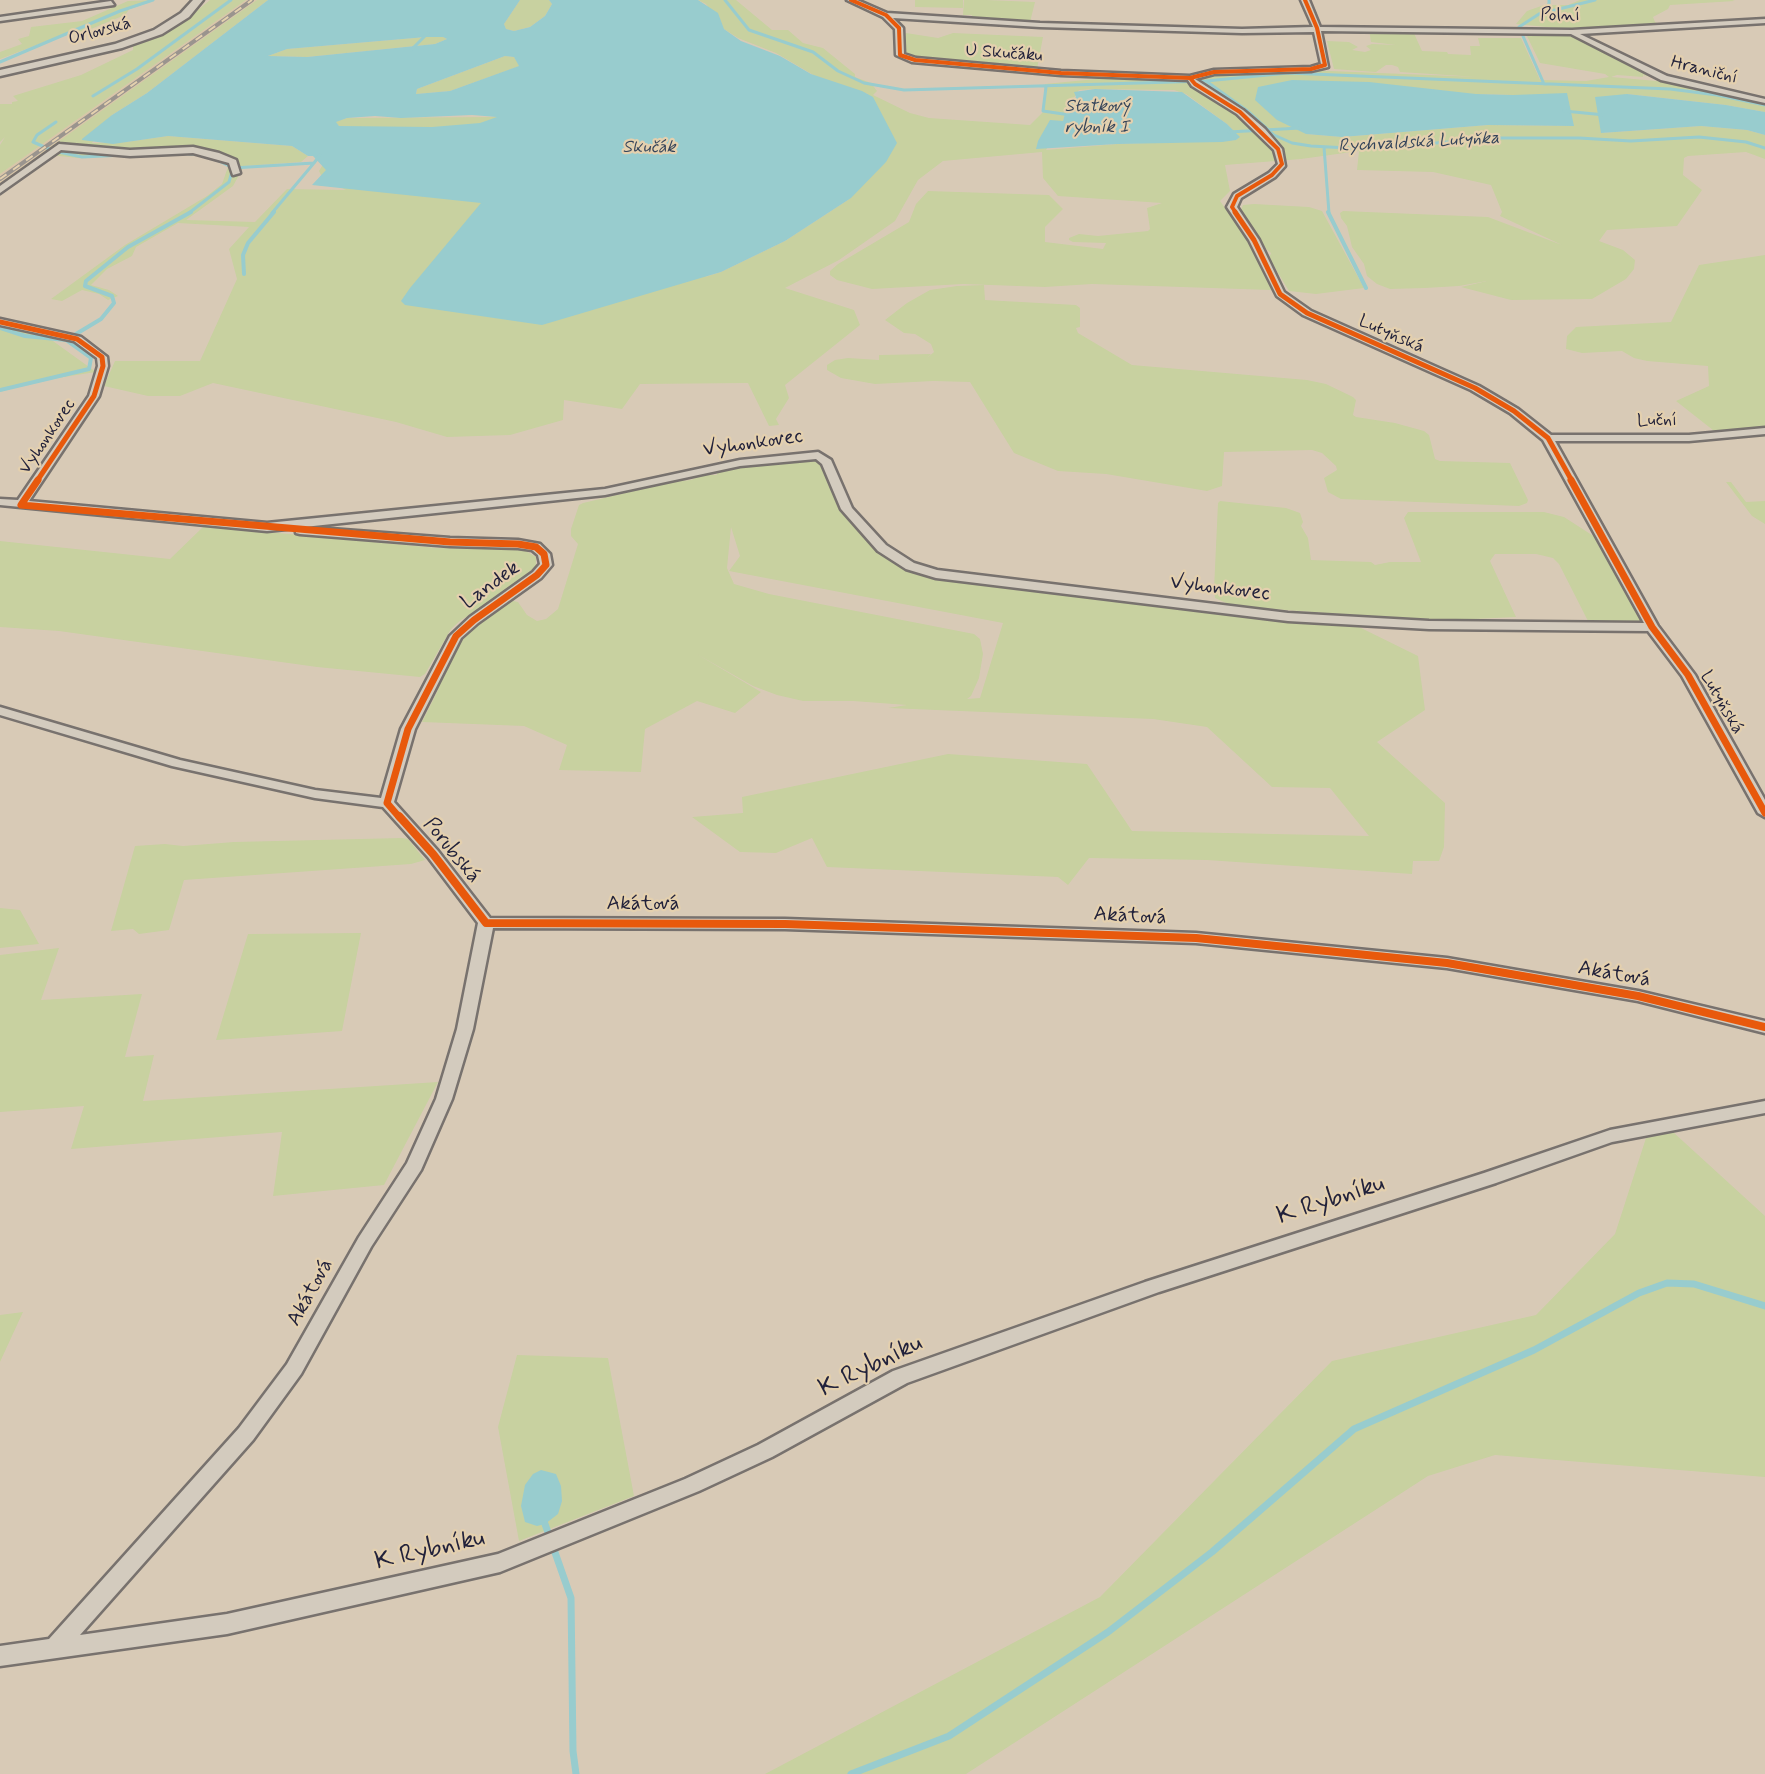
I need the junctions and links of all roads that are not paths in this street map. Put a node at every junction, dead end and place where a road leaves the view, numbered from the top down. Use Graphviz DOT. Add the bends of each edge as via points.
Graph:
graph roads {
  1 [pos="198,0"];
  2 [pos="851,0"];
  3 [pos="1305,0"];
  4 [pos="111,3"];
  5 [pos="886,15"];
  6 [pos="0,19"];
  7 [pos="1765,21"];
  8 [pos="1317,28"];
  9 [pos="1572,33"];
  10 [pos="0,73"];
  11 [pos="1190,78"];
  12 [pos="1765,101"];
  13 [pos="235,170"];
  14 [pos="0,190"];
  15 [pos="0,322"];
  16 [pos="1765,431"];
  17 [pos="1548,438"];
  18 [pos="0,502"];
  19 [pos="21,505"];
  20 [pos="267,527"];
  21 [pos="1652,627"];
  22 [pos="0,711"];
  23 [pos="387,803"];
  24 [pos="1765,813"];
  25 [pos="486,923"];
  26 [pos="1765,1027"];
  27 [pos="1765,1107"];
  28 [pos="55,1648"];
  29 [pos="0,1656"];
  1 -- 10 [label="main road, Orlovská" via="185,15 158,32 118,46"];
  2 -- 5 [label="street"];
  3 -- 8 [label="street"];
  4 -- 6 [label="street"];
  5 -- 8 [label="street, Polní" via="1150,30 1242,32"];
  5 -- 11 [label="street, U Skučáku" via="899,28 900,55 915,60 1060,73"];
  7 -- 9 [label="street, Polní"];
  8 -- 9 [label="street, Polní"];
  8 -- 11 [label="street" via="1325,65 1311,69 1214,72"];
  9 -- 12 [label="street, Hraniční" via="1664,78"];
  11 -- 17 [label="street, Lutyňská" via="1240,112 1278,149 1282,164 1272,175 1237,196 1232,207 1254,240 1280,294 1307,313 1475,388 1514,411"];
  13 -- 14 [label="street" via="233,162 193,150 55,150"];
  15 -- 19 [label="street, Vyhonkovec" via="71,337 102,357 94,396"];
  16 -- 17 [label="street, Luční" via="1689,438"];
  17 -- 21 [label="street, Lutyňská"];
  18 -- 19 [label="street, Vyhonkovec"];
  19 -- 20 [label="street, Vyhonkovec"];
  20 -- 21 [label="street, Vyhonkovec" via="605,492 740,463 818,455 827,462 848,509 882,548 910,566 936,574 1288,617 1429,625"];
  20 -- 23 [label="street, Landek" via="518,544 536,547 544,554 546,565 537,575 456,636 408,729"];
  21 -- 24 [label="street, Lutyňská" via="1688,675"];
  22 -- 23 [label="street" via="177,763 315,794"];
  23 -- 25 [label="street, Porubská" via="434,854"];
  25 -- 26 [label="street, Akátová" via="785,924 1196,938 1447,963 1638,996"];
  25 -- 28 [label="street, Akátová" via="465,1029 440,1108 415,1165 365,1242 294,1369 246,1434"];
  27 -- 28 [label="street, K Rybníku" via="1610,1136 1152,1287 900,1377 765,1451 692,1485 500,1563 227,1624"];
  28 -- 29 [label="street, K Rybníku"];
}
